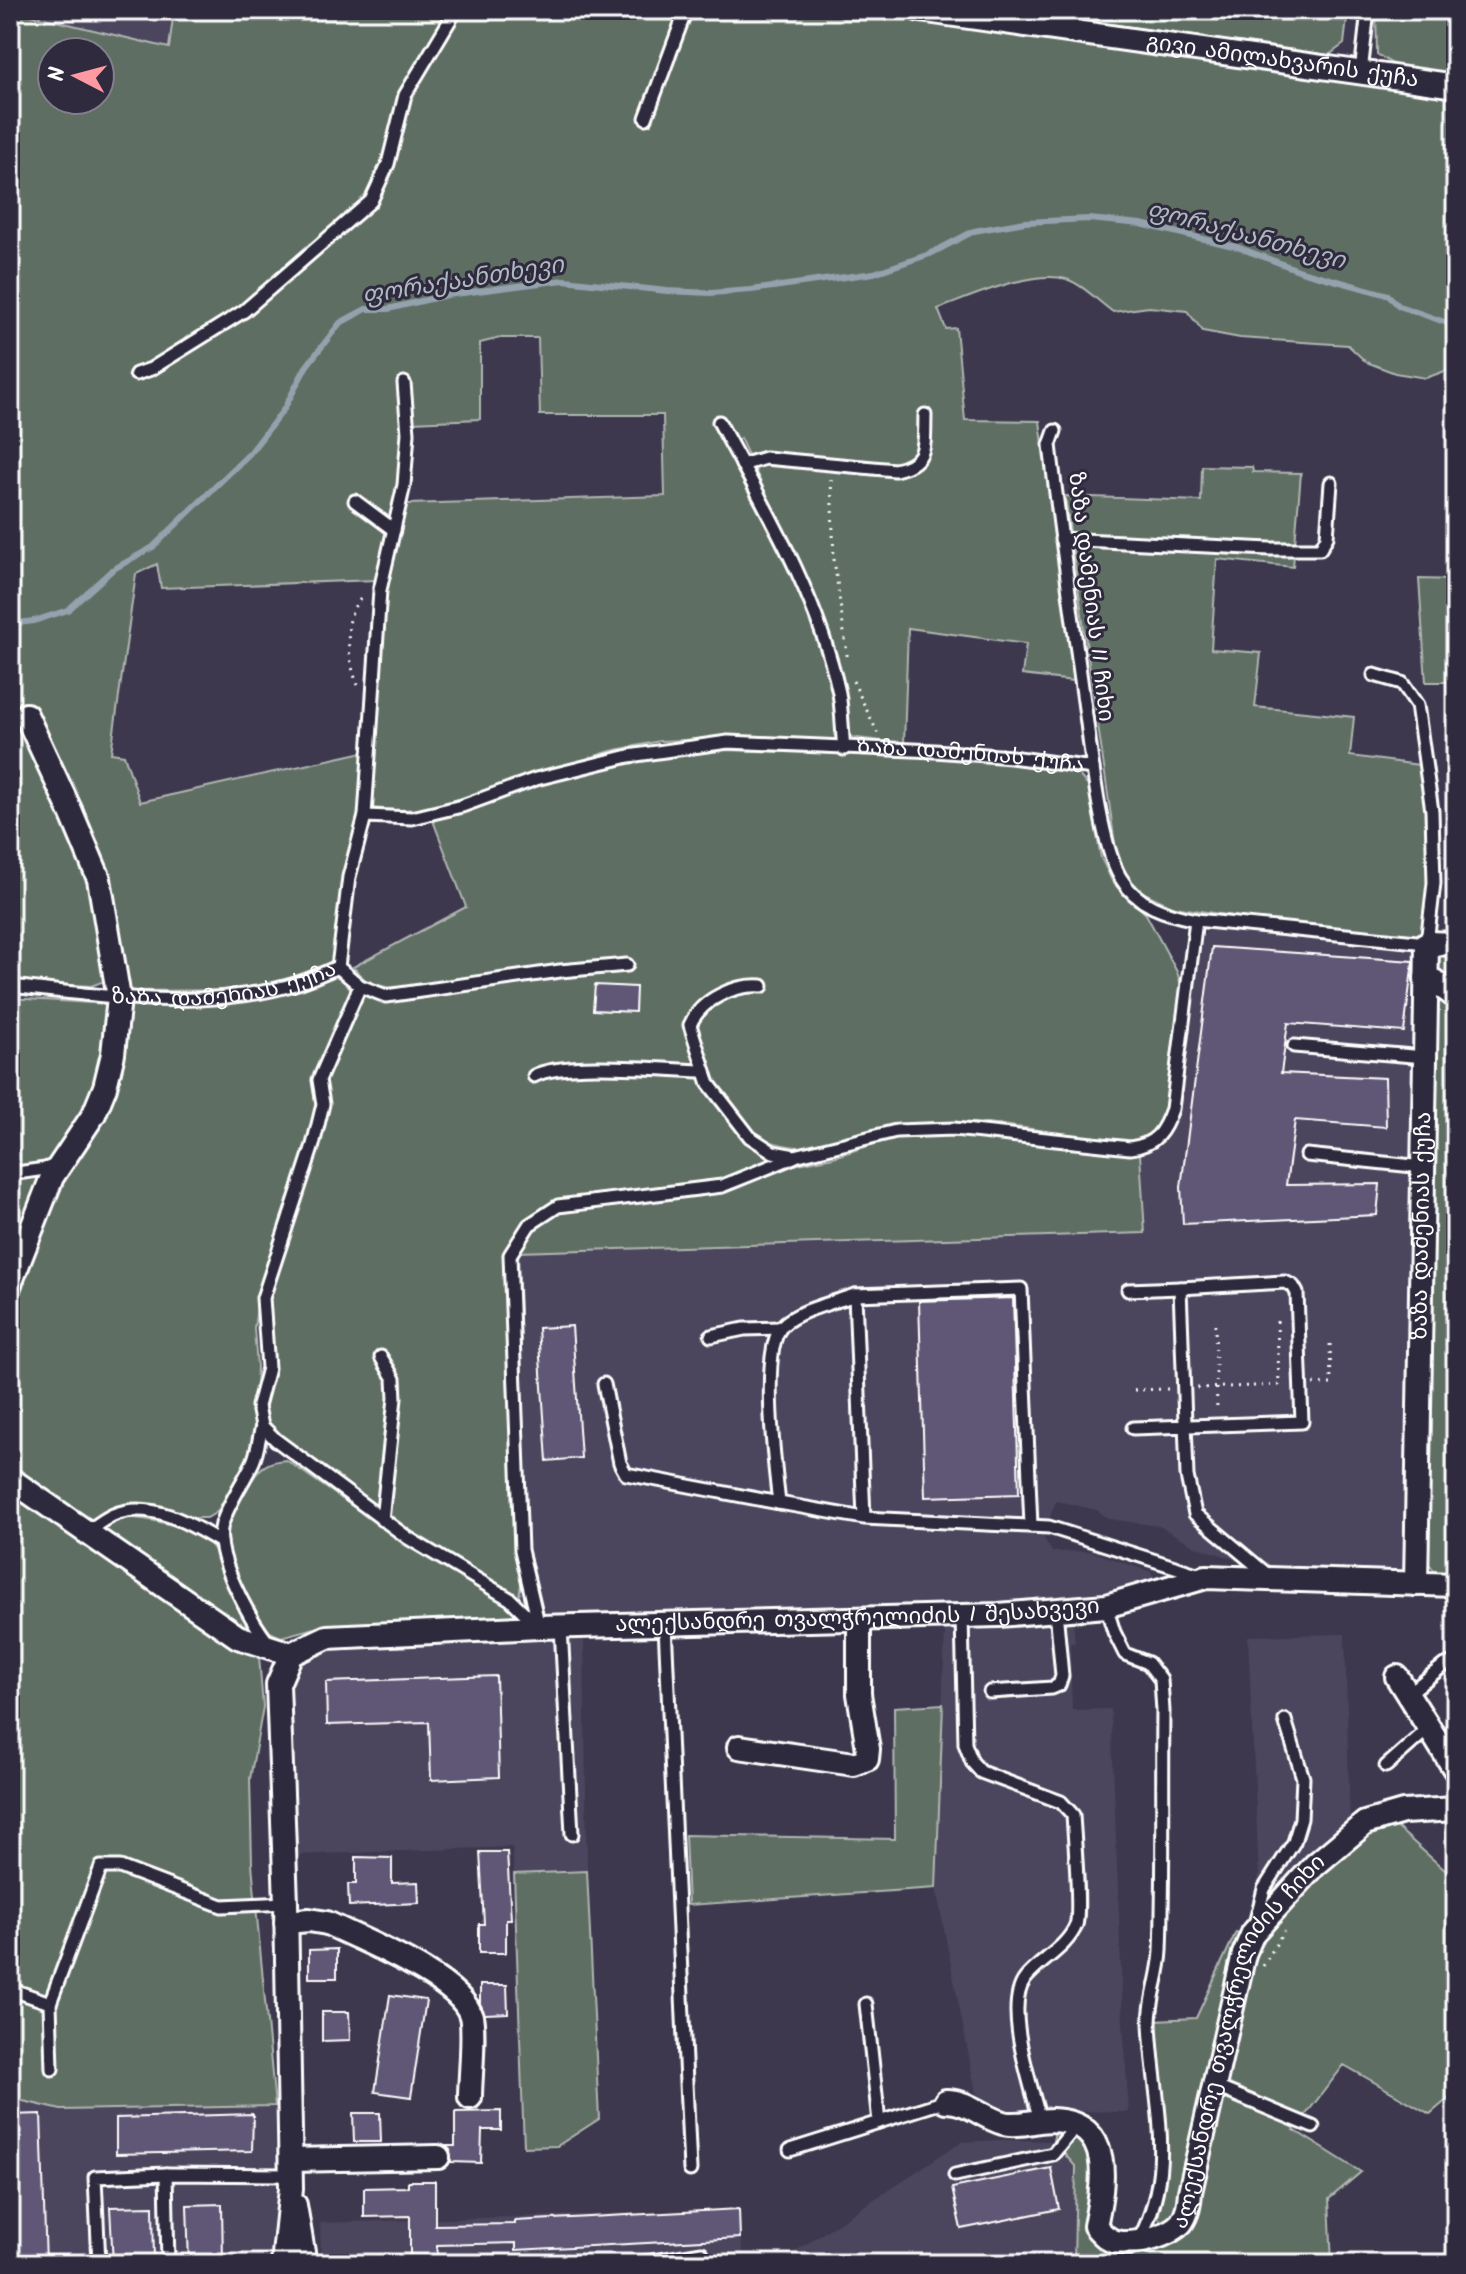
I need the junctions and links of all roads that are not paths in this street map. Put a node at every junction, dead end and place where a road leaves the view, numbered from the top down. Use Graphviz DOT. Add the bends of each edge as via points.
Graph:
graph roads {
  1 [pos="456,10"];
  2 [pos="686,10"];
  3 [pos="920,10"];
  4 [pos="1368,10"];
  5 [pos="1076,21"];
  6 [pos="1361,73"];
  7 [pos="1456,86"];
  8 [pos="646,118"];
  9 [pos="136,374"];
  10 [pos="404,383"];
  11 [pos="925,415"];
  12 [pos="719,422"];
  13 [pos="1055,431"];
  14 [pos="742,465"];
  15 [pos="1331,483"];
  16 [pos="355,501"];
  17 [pos="394,530"];
  18 [pos="1061,539"];
  19 [pos="1374,675"];
  20 [pos="26,715"];
  21 [pos="844,749"];
  22 [pos="1093,768"];
  23 [pos="365,816"];
  24 [pos="1196,920"];
  25 [pos="1427,943"];
  26 [pos="1456,944"];
  27 [pos="627,965"];
  28 [pos="338,967"];
  29 [pos="1426,978"];
  30 [pos="10,986"];
  31 [pos="360,986"];
  32 [pos="762,986"];
  33 [pos="1456,997"];
  34 [pos="119,998"];
  35 [pos="1294,1046"];
  36 [pos="1425,1057"];
  37 [pos="705,1071"];
  38 [pos="534,1076"];
  39 [pos="1307,1155"];
  40 [pos="795,1156"];
  41 [pos="62,1162"];
  42 [pos="1423,1167"];
  43 [pos="10,1174"];
  44 [pos="10,1284"];
  45 [pos="1180,1288"];
  46 [pos="1128,1290"];
  47 [pos="855,1295"];
  48 [pos="780,1328"];
  49 [pos="711,1336"];
  50 [pos="381,1357"];
  51 [pos="604,1384"];
  52 [pos="262,1426"];
  53 [pos="1185,1426"];
  54 [pos="1133,1428"];
  55 [pos="10,1479"];
  56 [pos="779,1503"];
  57 [pos="864,1518"];
  58 [pos="382,1520"];
  59 [pos="1031,1526"];
  60 [pos="87,1532"];
  61 [pos="221,1542"];
  62 [pos="1206,1577"];
  63 [pos="1272,1579"];
  64 [pos="1416,1584"];
  65 [pos="1456,1585"];
  66 [pos="1106,1606"];
  67 [pos="1056,1610"];
  68 [pos="962,1617"];
  69 [pos="859,1621"];
  70 [pos="665,1625"];
  71 [pos="550,1627"];
  72 [pos="280,1650"];
  73 [pos="1456,1661"];
  74 [pos="1402,1686"];
  75 [pos="990,1692"];
  76 [pos="1285,1720"];
  77 [pos="1429,1728"];
  78 [pos="739,1747"];
  79 [pos="1386,1766"];
  80 [pos="1456,1771"];
  81 [pos="1456,1809"];
  82 [pos="572,1834"];
  83 [pos="286,1913"];
  84 [pos="1253,1933"];
  85 [pos="10,1989"];
  86 [pos="50,2003"];
  87 [pos="866,2004"];
  88 [pos="52,2069"];
  89 [pos="1214,2086"];
  90 [pos="470,2097"];
  91 [pos="946,2101"];
  92 [pos="1040,2121"];
  93 [pos="879,2122"];
  94 [pos="1076,2126"];
  95 [pos="1313,2127"];
  96 [pos="790,2150"];
  97 [pos="438,2157"];
  98 [pos="690,2170"];
  99 [pos="166,2174"];
  100 [pos="291,2174"];
  101 [pos="955,2175"];
  102 [pos="1138,2240"];
  103 [pos="99,2264"];
  104 [pos="168,2264"];
  105 [pos="283,2264"];
  106 [pos="305,2264"];
  107 [pos="635,2264"];
  108 [pos="703,2264"];
  1 -- 9 [label="lane" via="405,95 388,164 371,201 244,311"];
  2 -- 8 [label="lane"];
  3 -- 5 [label="street, გივი ამილახვარის ქუჩა"];
  4 -- 6 [label="lane"];
  5 -- 6 [label="street, გივი ამილახვარის ქუჩა"];
  6 -- 7 [label="street, გივი ამილახვარის ქუჩა"];
  10 -- 17 [label="lane" via="408,433"];
  11 -- 14 [label="lane" via="920,459 908,467 765,458"];
  12 -- 14 [label="lane"];
  13 -- 18 [label="lane, ზაზა დამენიას II ჩიხი" via="1050,445"];
  14 -- 21 [label="lane" via="822,632 839,695"];
  15 -- 18 [label="lane" via="1327,537 1320,549"];
  16 -- 17 [label="lane"];
  17 -- 23 [label="lane" via="380,590"];
  18 -- 22 [label="lane, ზაზა დამენიას II ჩიხი"];
  19 -- 25 [label="lane" via="1402,683 1417,705 1422,729 1434,883"];
  20 -- 34 [label="street" via="99,879"];
  21 -- 22 [label="lane, ზაზა დამენიას ქუჩა" via="1011,757"];
  21 -- 23 [label="lane, ზაზა დამენიას ქუჩა" via="728,742 629,756 412,818"];
  22 -- 24 [label="lane, ზაზა დამენიას ქუჩა" via="1111,856 1121,879 1143,903"];
  23 -- 28 [label="lane, ზაზა დამენიას ქუჩა" via="349,877"];
  24 -- 25 [label="lane, ზაზა დამენიას ქუჩა"];
  24 -- 40 [label="lane" via="1172,1109 1155,1140 1130,1148 929,1128"];
  25 -- 26 [label="street"];
  25 -- 29 [label="street, ზაზა დამენიას ქუჩა"];
  27 -- 31 [label="lane" via="386,996"];
  28 -- 31 [label="lane"];
  28 -- 34 [label="lane, ზაზა დამენიას ქუჩა" via="246,995"];
  29 -- 33 [label="street"];
  29 -- 36 [label="street, ზაზა დამენიას ქუჩა"];
  30 -- 34 [label="lane, ზაზა დამენიას ქუჩა"];
  31 -- 52 [label="lane" via="319,1080 323,1104 313,1145 263,1298 268,1368 258,1406"];
  32 -- 37 [label="lane" via="744,985 694,1014 690,1025"];
  34 -- 41 [label="street" via="105,1087"];
  35 -- 36 [label="lane"];
  36 -- 42 [label="street, ზაზა დამენიას ქუჩა"];
  37 -- 38 [label="lane" via="567,1068"];
  37 -- 40 [label="lane" via="709,1084 750,1137 773,1152"];
  39 -- 42 [label="lane"];
  40 -- 71 [label="lane" via="722,1186 558,1206 529,1225 510,1255 521,1550"];
  41 -- 43 [label="lane"];
  41 -- 44 [label="street"];
  42 -- 64 [label="street, ზაზა დამენიას ქუჩა"];
  45 -- 46 [label="lane"];
  45 -- 53 [label="lane"];
  45 -- 53 [label="lane" via="1285,1282 1293,1286 1302,1422"];
  47 -- 48 [label="lane" via="796,1316"];
  47 -- 57 [label="lane"];
  47 -- 59 [label="lane" via="1021,1289"];
  48 -- 49 [label="lane"];
  48 -- 56 [label="lane" via="771,1363"];
  50 -- 58 [label="lane" via="394,1379 395,1398"];
  51 -- 56 [label="lane" via="626,1474"];
  52 -- 58 [label="lane"];
  52 -- 61 [label="lane" via="255,1459 221,1528"];
  53 -- 54 [label="lane"];
  53 -- 63 [label="lane" via="1195,1514"];
  55 -- 60 [label="street"];
  56 -- 57 [label="lane"];
  57 -- 59 [label="lane"];
  58 -- 71 [label="lane"];
  59 -- 62 [label="lane" via="1049,1527"];
  60 -- 61 [label="lane" via="112,1515 154,1511"];
  60 -- 72 [label="street" via="238,1637"];
  61 -- 72 [label="lane" via="254,1625"];
  62 -- 63 [label="street, ალექსანდრე თვალჭრელიძის I შესახვევი"];
  62 -- 66 [label="street, ალექსანდრე თვალჭრელიძის I შესახვევი"];
  63 -- 64 [label="street, ალექსანდრე თვალჭრელიძის I შესახვევი"];
  64 -- 65 [label="street, ალექსანდრე თვალჭრელიძის I შესახვევი"];
  66 -- 67 [label="street, ალექსანდრე თვალჭრელიძის I შესახვევი"];
  66 -- 102 [label="lane" via="1125,1654 1148,1663 1161,1680 1163,1711 1161,1950 1150,2021 1162,2151 1159,2184"];
  67 -- 68 [label="street, ალექსანდრე თვალჭრელიძის I შესახვევი"];
  67 -- 75 [label="lane" via="1059,1685"];
  68 -- 69 [label="street, ალექსანდრე თვალჭრელიძის I შესახვევი"];
  68 -- 92 [label="lane" via="965,1744 972,1762 981,1772 1061,1802 1073,1815 1076,1925 1025,1979 1015,2016"];
  69 -- 70 [label="street, ალექსანდრე თვალჭრელიძის I შესახვევი"];
  69 -- 78 [label="street" via="867,1759 854,1764"];
  70 -- 71 [label="street, ალექსანდრე თვალჭრელიძის I შესახვევი"];
  70 -- 98 [label="lane"];
  71 -- 72 [label="street, ალექსანდრე თვალჭრელიძის I შესახვევი" via="327,1637"];
  71 -- 82 [label="lane"];
  72 -- 83 [label="street"];
  73 -- 74 [label="lane"];
  74 -- 77 [label="street"];
  76 -- 84 [label="lane" via="1303,1778 1301,1819 1294,1842 1264,1889"];
  77 -- 79 [label="lane"];
  77 -- 80 [label="street"];
  81 -- 84 [label="street, ალექსანდრე თვალჭრელიძის ჩიხი" via="1403,1812 1365,1823 1315,1865"];
  83 -- 86 [label="lane" via="222,1906 120,1867 101,1867"];
  83 -- 90 [label="street" via="327,1923 441,1980 462,2001 471,2016"];
  83 -- 100 [label="street"];
  84 -- 89 [label="street, ალექსანდრე თვალჭრელიძის ჩიხი"];
  85 -- 86 [label="lane"];
  86 -- 88 [label="lane"];
  87 -- 93 [label="lane"];
  89 -- 95 [label="lane"];
  89 -- 102 [label="street, ალექსანდრე თვალჭრელიძის ჩიხი" via="1188,2211 1171,2230"];
  91 -- 92 [label="street" via="959,2101 1005,2124"];
  91 -- 93 [label="lane"];
  92 -- 94 [label="street"];
  93 -- 96 [label="lane"];
  94 -- 101 [label="lane" via="1053,2154"];
  94 -- 102 [label="street, ალექსანდრე თვალჭრელიძის ჩიხი" via="1091,2135 1100,2157 1104,2180 1095,2226 1105,2238 1119,2243"];
  97 -- 100 [label="street"];
  99 -- 100 [label="lane"];
  99 -- 103 [label="lane" via="95,2177"];
  99 -- 104 [label="lane"];
  100 -- 105 [label="street"];
  100 -- 106 [label="street"];
  107 -- 108 [label="lane" via="702,2253"];
}
